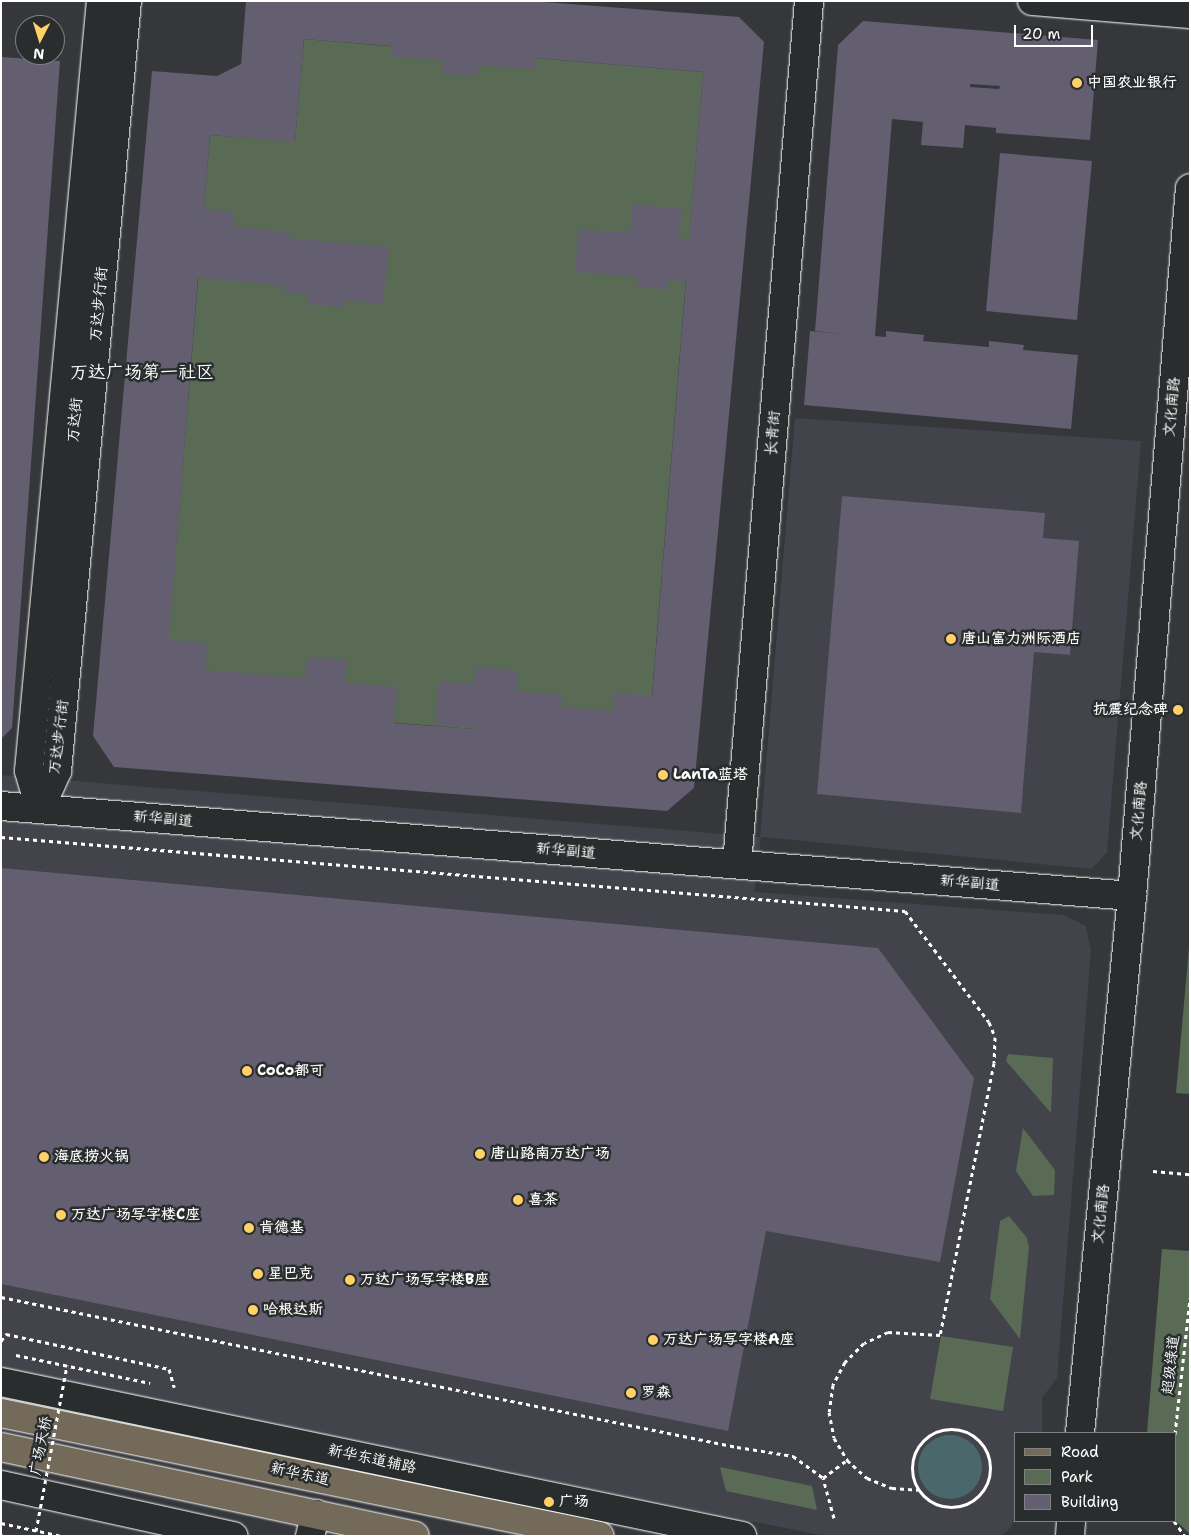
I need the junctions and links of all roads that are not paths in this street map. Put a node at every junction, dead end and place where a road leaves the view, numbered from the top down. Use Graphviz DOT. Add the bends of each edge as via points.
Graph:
graph roads {
  1 [pos="101,1"];
  2 [pos="113,1"];
  3 [pos="127,1"];
  4 [pos="809,1"];
  5 [pos="1032,1"];
  6 [pos="1190,14"];
  7 [pos="1190,188"];
  8 [pos="1,806"];
  9 [pos="40,809"];
  10 [pos="737,864"];
  11 [pos="1132,896"];
  12 [pos="1,1382"];
  13 [pos="1,1413"];
  14 [pos="1080,1432"];
  15 [pos="1,1447"];
  16 [pos="1,1485"];
  17 [pos="1071,1522"];
  18 [pos="313,1525"];
  19 [pos="233,1536"];
  20 [pos="415,1536"];
  21 [pos="599,1536"];
  22 [pos="742,1536"];
  23 [pos="1070,1536"];
  1 -- 9 [label="street, 万达步行街" via="29,771"];
  2 -- 9 [label="street, 万达街"];
  3 -- 9 [label="street, 万达步行街" via="57,771"];
  4 -- 10 [label="street, 长青街"];
  5 -- 6 [label="street"];
  7 -- 11 [label="street, 文化南路"];
  8 -- 9 [label="street, 新华副道"];
  9 -- 10 [label="street, 新华副道"];
  10 -- 11 [label="street, 新华副道"];
  11 -- 14 [label="street, 文化南路"];
  12 -- 22 [label="street, 新华东道辅路"];
  13 -- 21 [label="main road, 新华东道"];
  15 -- 18 [label="main road"];
  16 -- 19 [label="street"];
  17 -- 23 [label="street"];
  18 -- 20 [label="main road"];
}
